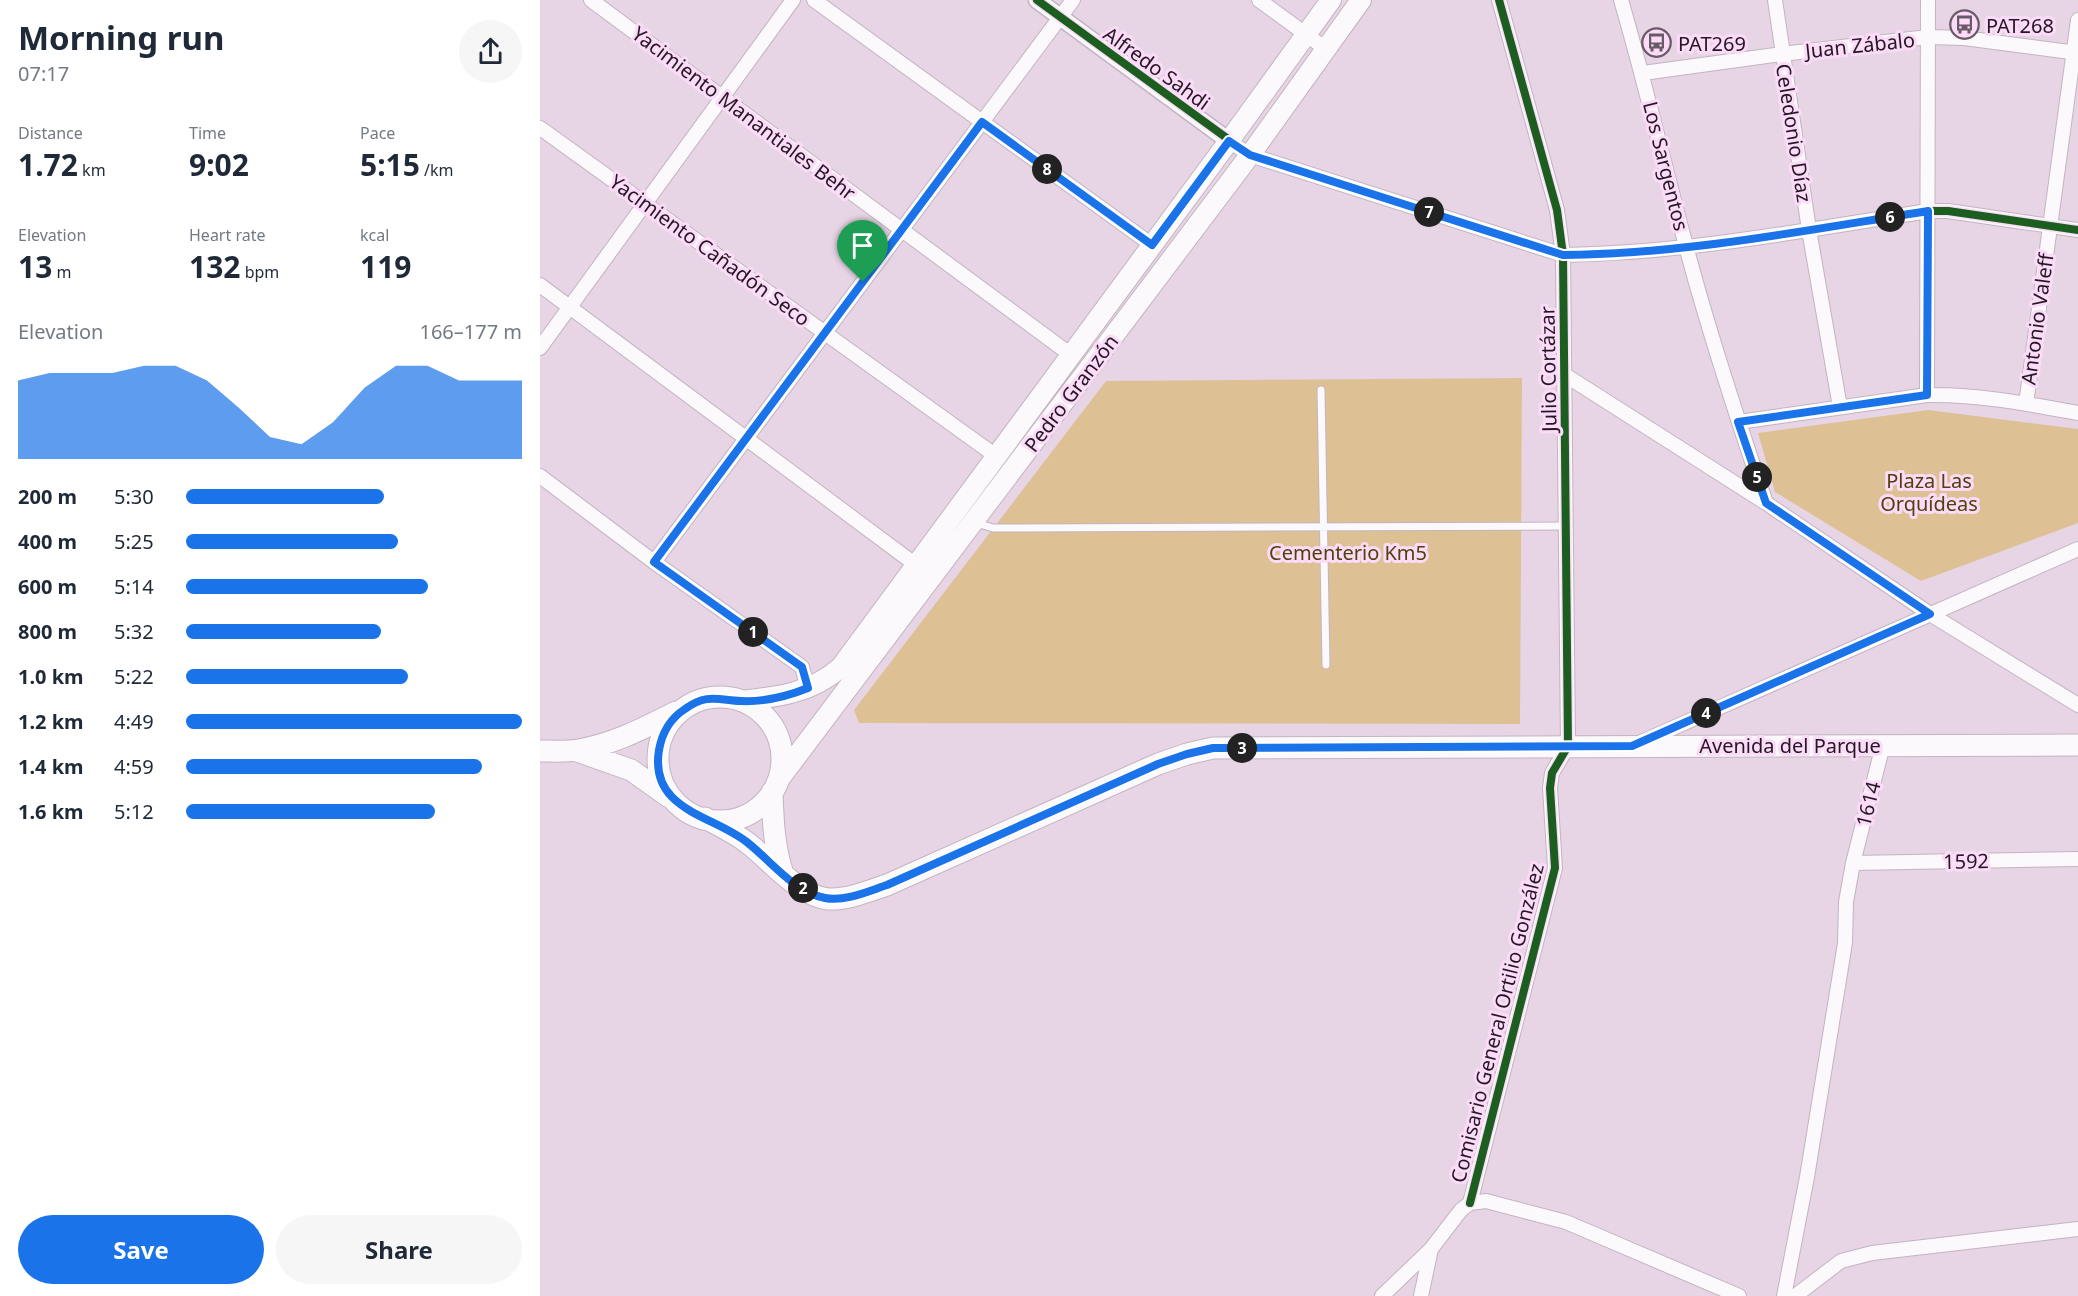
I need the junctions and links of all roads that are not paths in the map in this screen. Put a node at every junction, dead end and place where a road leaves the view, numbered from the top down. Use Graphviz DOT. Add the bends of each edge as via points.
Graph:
graph roads {
  1 [pos="591,0"];
  2 [pos="793,0"];
  3 [pos="814,0"];
  4 [pos="1037,0"];
  5 [pos="1073,0"];
  6 [pos="1259,0"];
  7 [pos="1331,0"];
  8 [pos="1361,0"];
  9 [pos="1499,0"];
  10 [pos="1621,0"];
  11 [pos="1775,0"];
  12 [pos="1928,0"];
  13 [pos="1060,17"];
  14 [pos="2078,20"];
  15 [pos="1306,34"];
  16 [pos="1928,37"];
  17 [pos="1326,49"];
  18 [pos="2076,52"];
  19 [pos="1782,54"];
  20 [pos="1643,73"];
  21 [pos="722,97"];
  22 [pos="982,122"];
  23 [pos="540,128"];
  24 [pos="1229,141"];
  25 [pos="1250,155"];
  26 [pos="645,204"];
  27 [pos="1928,211"];
  28 [pos="2049,226"];
  29 [pos="902,230"];
  30 [pos="1809,230"];
  31 [pos="2078,230"];
  32 [pos="1152,245"];
  33 [pos="1687,248"];
  34 [pos="1563,255"];
  35 [pos="1124,284"];
  36 [pos="540,285"];
  37 [pos="1142,298"];
  38 [pos="569,307"];
  39 [pos="825,333"];
  40 [pos="540,348"];
  41 [pos="1071,355"];
  42 [pos="1565,375"];
  43 [pos="1321,390"];
  44 [pos="1927,395"];
  45 [pos="2026,404"];
  46 [pos="1840,407"];
  47 [pos="2078,412"];
  48 [pos="1738,422"];
  49 [pos="746,438"];
  50 [pos="996,456"];
  51 [pos="540,476"];
  52 [pos="1766,503"];
  53 [pos="958,508"];
  54 [pos="974,522"];
  55 [pos="1566,526"];
  56 [pos="1324,527"];
  57 [pos="2078,549"];
  58 [pos="654,562"];
  59 [pos="916,565"];
  60 [pos="1930,614"];
  61 [pos="1326,665"];
  62 [pos="808,688"];
  63 [pos="741,701"];
  64 [pos="2078,705"];
  65 [pos="687,707"];
  66 [pos="1883,745"];
  67 [pos="2078,745"];
  68 [pos="1568,746"];
  69 [pos="1632,746"];
  70 [pos="540,751"];
  71 [pos="576,751"];
  72 [pos="775,787"];
  73 [pos="676,802"];
  74 [pos="705,818"];
  75 [pos="2078,859"];
  76 [pos="1853,863"];
  77 [pos="783,875"];
  78 [pos="1470,1203"];
  79 [pos="2078,1229"];
  80 [pos="1431,1249"];
  81 [pos="1382,1296"];
  82 [pos="1421,1296"];
  83 [pos="1738,1296"];
  84 [pos="1784,1296"];
  85 [pos="1795,1296"];
  1 -- 21 [label="street, Yacimiento Manantiales Behr"];
  2 -- 21 [label="street"];
  3 -- 22 [label="street"];
  4 -- 13 [label="street, Alfredo Sahdi"];
  5 -- 13 [label="street"];
  6 -- 15 [label="street"];
  7 -- 15 [label="main road, Pedro Granzón"];
  8 -- 17 [label="main road, Pedro Granzón"];
  9 -- 34 [label="street, Julio Cortázar" via="1557,210"];
  10 -- 20 [label="street, Los Sargentos"];
  11 -- 19 [label="street, Celedonio Díaz"];
  12 -- 16 [label="street"];
  13 -- 22 [label="street"];
  13 -- 24 [label="street, Alfredo Sahdi"];
  14 -- 18 [label="street, Antonio Valeff"];
  15 -- 17 [label="street"];
  15 -- 24 [label="main road, Pedro Granzón"];
  16 -- 18 [label="street, Juan Zábalo"];
  16 -- 19 [label="street, Juan Zábalo"];
  16 -- 27 [label="street"];
  17 -- 25 [label="main road, Pedro Granzón"];
  18 -- 28 [label="street, Antonio Valeff"];
  19 -- 20 [label="street, Juan Zábalo"];
  19 -- 30 [label="street, Celedonio Díaz"];
  20 -- 33 [label="street, Los Sargentos"];
  21 -- 26 [label="street"];
  21 -- 29 [label="street, Yacimiento Manantiales Behr"];
  22 -- 29 [label="street"];
  22 -- 32 [label="street"];
  23 -- 26 [label="street, Yacimiento Cañadón Seco"];
  24 -- 25 [label="street"];
  24 -- 32 [label="main road, Pedro Granzón"];
  25 -- 34 [label="street"];
  25 -- 37 [label="main road, Pedro Granzón"];
  26 -- 38 [label="street"];
  26 -- 39 [label="street, Yacimiento Cañadón Seco"];
  27 -- 28 [label="street"];
  27 -- 30 [label="street"];
  27 -- 44 [label="street"];
  28 -- 31 [label="street"];
  28 -- 45 [label="street, Antonio Valeff"];
  29 -- 39 [label="street"];
  29 -- 41 [label="street, Yacimiento Manantiales Behr"];
  30 -- 33 [label="street"];
  30 -- 46 [label="street, Celedonio Díaz"];
  32 -- 35 [label="main road, Pedro Granzón"];
  33 -- 34 [label="street"];
  33 -- 48 [label="street, Los Sargentos"];
  34 -- 42 [label="street, Julio Cortázar"];
  35 -- 37 [label="lane"];
  35 -- 41 [label="main road, Pedro Granzón"];
  36 -- 38 [label="street"];
  37 -- 54 [label="main road, Pedro Granzón"];
  38 -- 40 [label="street"];
  38 -- 49 [label="street"];
  39 -- 49 [label="street"];
  39 -- 50 [label="street, Yacimiento Cañadón Seco"];
  41 -- 50 [label="main road, Pedro Granzón"];
  42 -- 52 [label="street"];
  42 -- 55 [label="street, Julio Cortázar"];
  43 -- 56 [label="lane"];
  44 -- 45 [label="street"];
  44 -- 46 [label="street"];
  45 -- 47 [label="street"];
  46 -- 48 [label="street"];
  48 -- 52 [label="street, Los Sargentos"];
  49 -- 58 [label="street"];
  49 -- 59 [label="street"];
  50 -- 53 [label="main road, Pedro Granzón"];
  51 -- 58 [label="street"];
  52 -- 60 [label="street"];
  53 -- 54 [label="lane"];
  53 -- 59 [label="main road, Pedro Granzón"];
  54 -- 56 [label="lane" via="993,528"];
  54 -- 72 [label="main road, Pedro Granzón"];
  55 -- 56 [label="lane"];
  55 -- 68 [label="street, Julio Cortázar"];
  56 -- 61 [label="lane"];
  57 -- 60 [label="street"];
  58 -- 62 [label="street" via="802,667"];
  59 -- 62 [label="main road, Pedro Granzón" via="841,667"];
  60 -- 64 [label="street"];
  60 -- 69 [label="street"];
  62 -- 63 [label="main road, Pedro Granzón"];
  63 -- 65 [label="main road" via="719,697"];
  63 -- 72 [label="main road" via="760,712 774,729 781,750 781,772"];
  65 -- 71 [label="main road" via="636,733"];
  65 -- 73 [label="main road" via="665,730 659,752 660,774"];
  66 -- 67 [label="main road, Avenida del Parque"];
  66 -- 69 [label="main road, Avenida del Parque"];
  66 -- 76 [label="street, 1614"];
  68 -- 69 [label="main road, Avenida del Parque"];
  68 -- 77 [label="main road, Avenida del Parque" via="1213,748 1158,764 862,894 828,899 814,895"];
  68 -- 78 [label="street, Comisario General Ortilio González" via="1552,773 1550,788 1554,868"];
  70 -- 71 [label="main road"];
  71 -- 73 [label="main road" via="631,771"];
  72 -- 74 [label="main road" via="757,808 738,818"];
  72 -- 77 [label="main road" via="774,834"];
  73 -- 74 [label="main road"];
  74 -- 77 [label="main road, Avenida del Parque" via="734,833"];
  75 -- 76 [label="street, 1592"];
  76 -- 84 [label="street, 1614" via="1846,902 1845,942"];
  78 -- 80 [label="street"];
  78 -- 83 [label="street" via="1486,1201 1566,1222"];
  79 -- 85 [label="street" via="1872,1253 1841,1261"];
  80 -- 81 [label="street"];
  80 -- 82 [label="street"];
}
